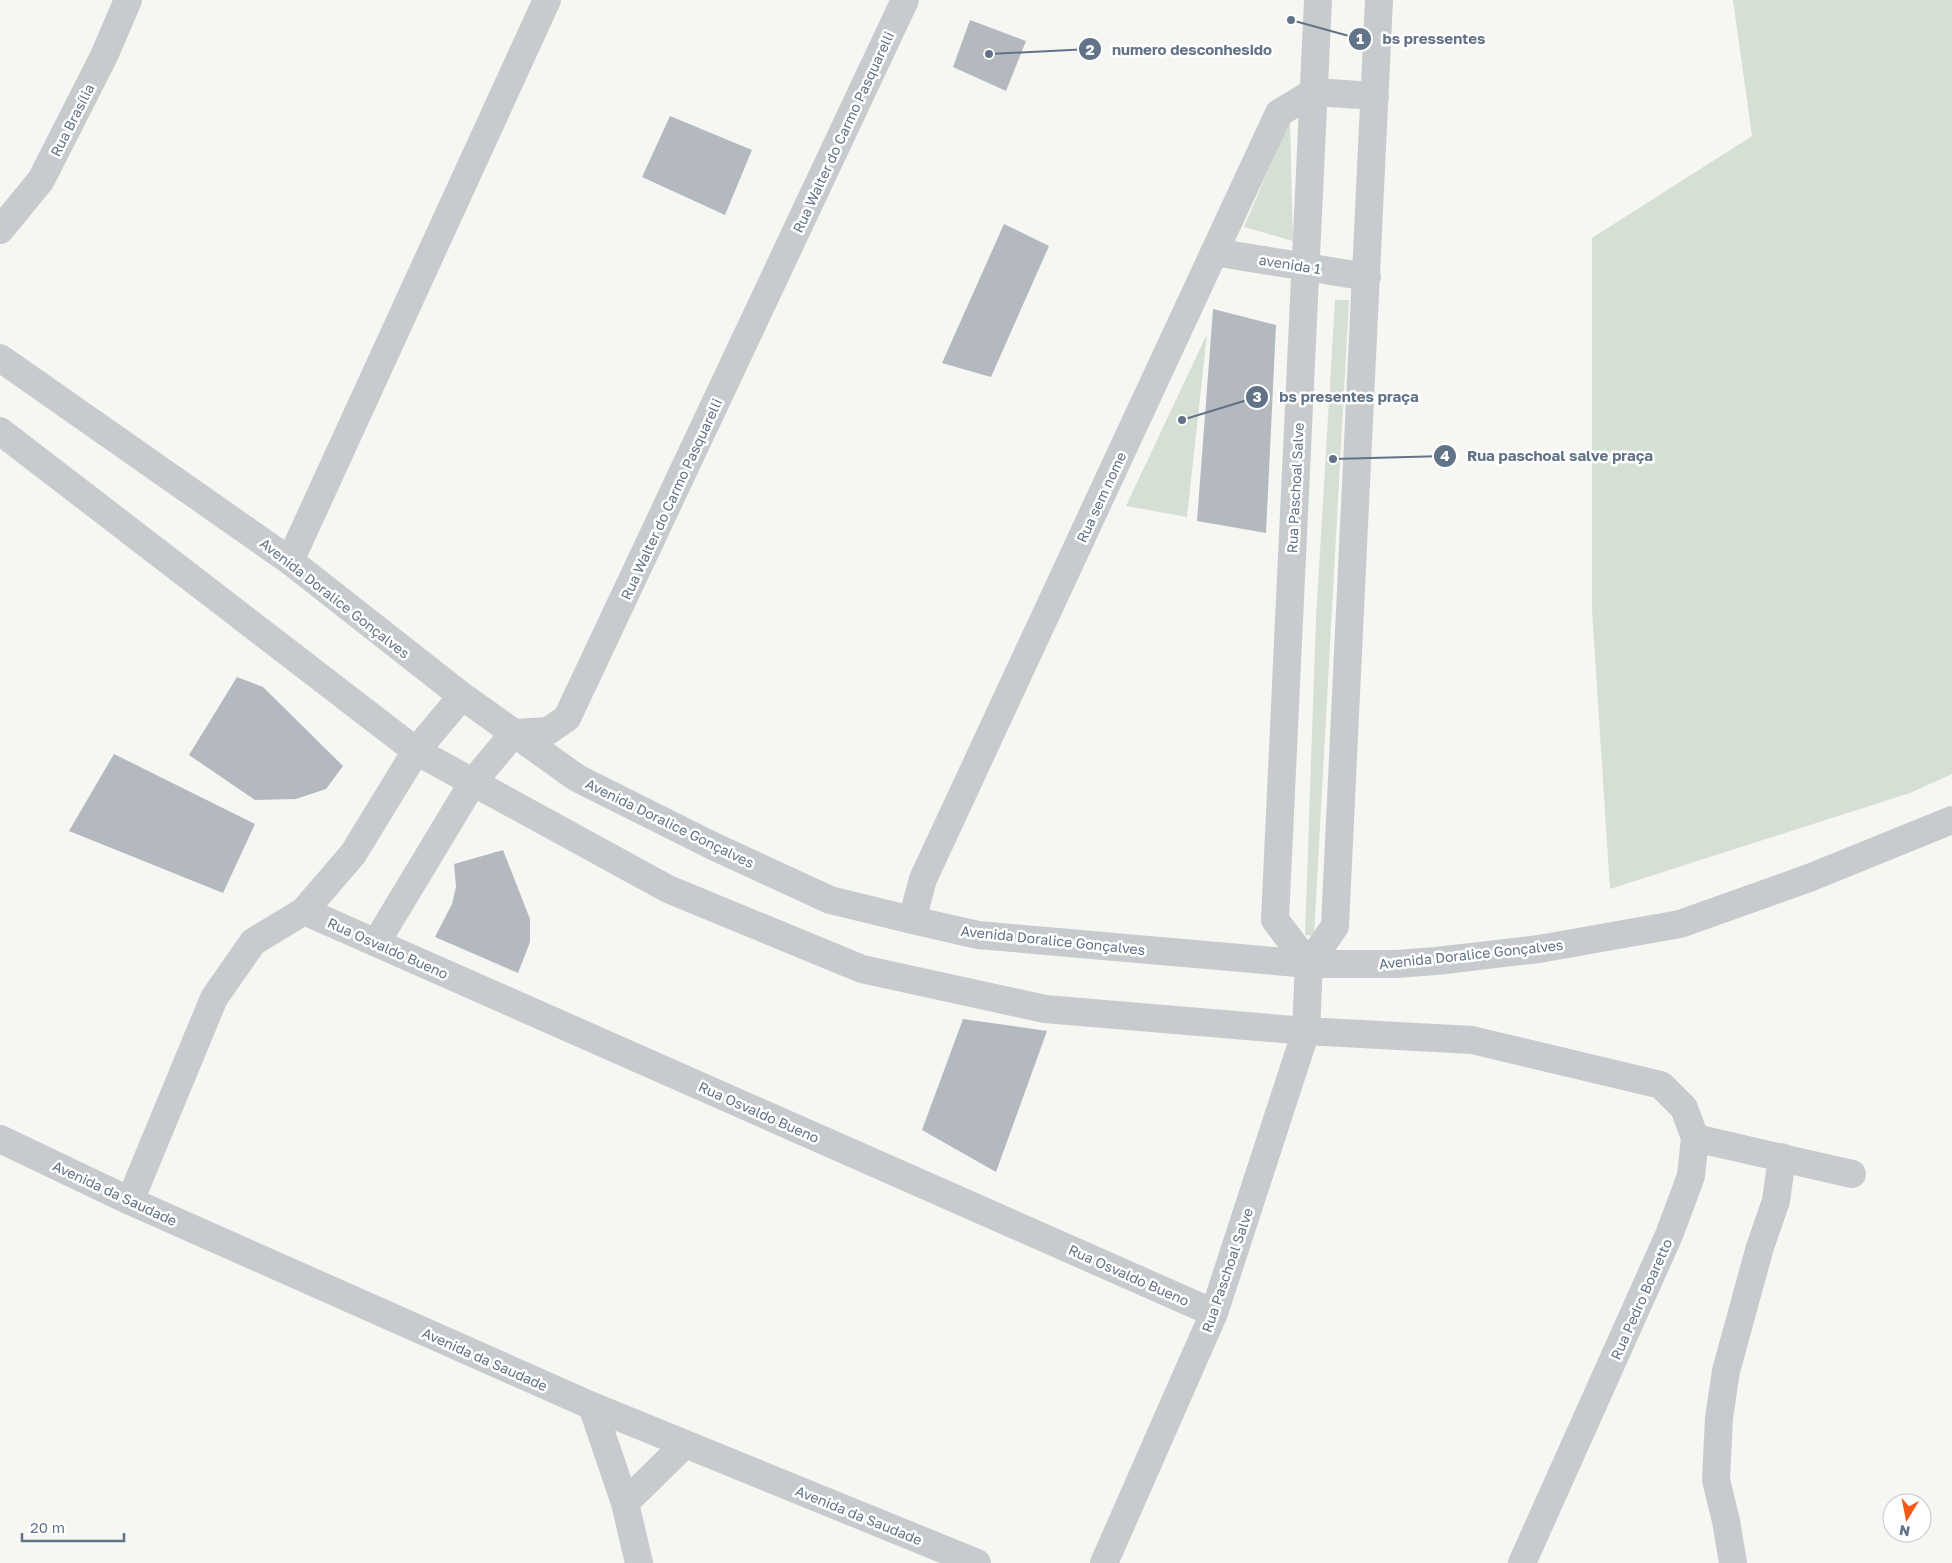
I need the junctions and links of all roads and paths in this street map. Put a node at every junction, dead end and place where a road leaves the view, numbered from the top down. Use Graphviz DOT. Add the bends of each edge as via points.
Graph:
graph roads {
  1 [pos="128,0"];
  2 [pos="546,0"];
  3 [pos="905,0"];
  4 [pos="1318,0"];
  5 [pos="1379,0"];
  6 [pos="1314,92"];
  7 [pos="1375,96"];
  8 [pos="0,230"];
  9 [pos="1214,252"];
  10 [pos="1306,267"];
  11 [pos="1366,277"];
  12 [pos="0,358"];
  13 [pos="0,431"];
  14 [pos="290,561"];
  15 [pos="462,696"];
  16 [pos="514,733"];
  17 [pos="416,752"];
  18 [pos="473,782"];
  19 [pos="1952,820"];
  20 [pos="304,911"];
  21 [pos="912,920"];
  22 [pos="376,943"];
  23 [pos="1309,964"];
  24 [pos="1306,1031"];
  25 [pos="1695,1138"];
  26 [pos="0,1139"];
  27 [pos="1782,1158"];
  28 [pos="1852,1174"];
  29 [pos="130,1201"];
  30 [pos="1214,1313"];
  31 [pos="592,1406"];
  32 [pos="685,1444"];
  33 [pos="625,1503"];
  34 [pos="639,1563"];
  35 [pos="977,1563"];
  36 [pos="1104,1563"];
  37 [pos="1522,1563"];
  38 [pos="1733,1563"];
  1 -- 8 [label="street, Rua Brasília" via="104,56 41,180"];
  2 -- 14 [label="street"];
  3 -- 16 [label="street, Rua Walter do Carmo Pasquarelli" via="567,718 548,731"];
  4 -- 6 [label="street, Rua Paschoal Salve"];
  5 -- 7 [label="street"];
  6 -- 7 [label="street"];
  6 -- 9 [label="street, Rua sem nome" via="1279,113"];
  6 -- 10 [label="street, Rua Paschoal Salve"];
  7 -- 11 [label="street"];
  9 -- 10 [label="street, avenida 1"];
  9 -- 21 [label="street, Rua sem nome" via="923,879"];
  10 -- 11 [label="street, avenida 1"];
  10 -- 23 [label="street, Rua Paschoal Salve" via="1275,920"];
  11 -- 23 [label="street" via="1335,926"];
  12 -- 14 [label="street, Avenida Doralice Gonçalves"];
  13 -- 17 [label="street"];
  14 -- 15 [label="street, Avenida Doralice Gonçalves"];
  15 -- 16 [label="street, Avenida Doralice Gonçalves"];
  15 -- 17 [label="street"];
  16 -- 18 [label="street"];
  16 -- 21 [label="street, Avenida Doralice Gonçalves" via="578,778 713,846 830,900"];
  17 -- 18 [label="street"];
  17 -- 20 [label="street" via="354,854"];
  18 -- 22 [label="street"];
  18 -- 24 [label="street" via="668,889 862,969 1045,1009"];
  19 -- 23 [label="street, Avenida Doralice Gonçalves" via="1809,878 1680,924 1539,949 1436,961"];
  20 -- 22 [label="street, Rua Osvaldo Bueno"];
  20 -- 29 [label="street" via="253,942 214,998"];
  21 -- 23 [label="street, Avenida Doralice Gonçalves" via="978,935"];
  22 -- 30 [label="street, Rua Osvaldo Bueno"];
  23 -- 24 [label="street, Rua Paschoal Salve"];
  24 -- 25 [label="street, Rua Pedro Boaretto" via="1472,1040 1661,1085 1684,1108"];
  24 -- 30 [label="street, Rua Paschoal Salve"];
  25 -- 27 [label="street"];
  25 -- 37 [label="street, Rua Pedro Boaretto" via="1691,1176 1670,1235"];
  26 -- 29 [label="street, Avenida da Saudade"];
  27 -- 28 [label="street"];
  27 -- 38 [label="street" via="1776,1201 1726,1372 1719,1418 1716,1480"];
  29 -- 31 [label="street, Avenida da Saudade"];
  30 -- 36 [label="street, Rua Paschoal Salve"];
  31 -- 32 [label="street, Avenida da Saudade"];
  31 -- 33 [label="street"];
  32 -- 33 [label="street"];
  32 -- 35 [label="street, Avenida da Saudade"];
  33 -- 34 [label="street"];
}
